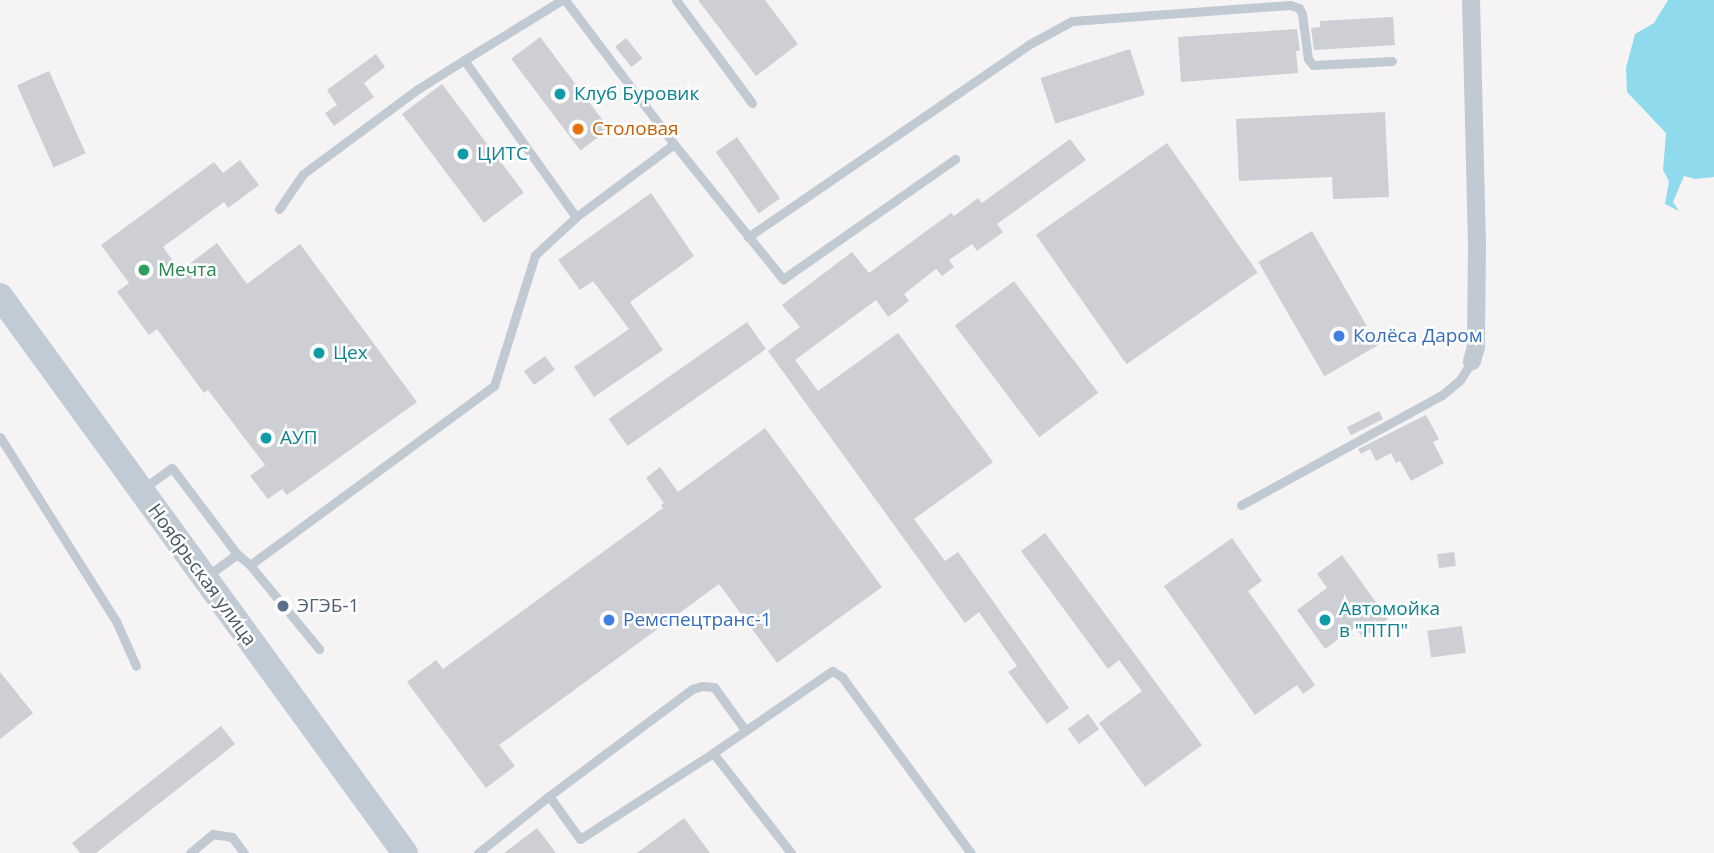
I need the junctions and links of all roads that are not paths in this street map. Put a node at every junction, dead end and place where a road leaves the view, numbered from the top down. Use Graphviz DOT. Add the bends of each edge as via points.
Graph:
graph roads {
  1 [pos="564,0"];
  2 [pos="676,0"];
  3 [pos="1471,0"];
  4 [pos="464,60"];
  5 [pos="1392,61"];
  6 [pos="752,103"];
  7 [pos="674,144"];
  8 [pos="956,159"];
  9 [pos="279,209"];
  10 [pos="576,217"];
  11 [pos="748,237"];
  12 [pos="0,296"];
  13 [pos="1472,361"];
  14 [pos="0,438"];
  15 [pos="140,491"];
  16 [pos="1241,505"];
  17 [pos="237,554"];
  18 [pos="250,565"];
  19 [pos="205,578"];
  20 [pos="318,649"];
  21 [pos="136,666"];
  22 [pos="745,730"];
  23 [pos="713,753"];
  24 [pos="549,796"];
  25 [pos="190,853"];
  26 [pos="244,853"];
  27 [pos="405,853"];
  28 [pos="478,853"];
  29 [pos="791,853"];
  30 [pos="971,853"];
  1 -- 4 [label="lane"];
  1 -- 7 [label="lane"];
  2 -- 6 [label="lane"];
  3 -- 13 [label="street" via="1477,245"];
  4 -- 9 [label="lane" via="303,174"];
  4 -- 10 [label="lane"];
  5 -- 11 [label="lane" via="1313,65 1308,59 1303,14 1290,5 1072,21 1028,45"];
  7 -- 10 [label="lane"];
  7 -- 11 [label="lane"];
  8 -- 11 [label="lane" via="783,279"];
  10 -- 18 [label="lane" via="535,255 494,386"];
  12 -- 15 [label="main road, Ноябрьская улица"];
  13 -- 16 [label="lane" via="1460,380 1442,395"];
  14 -- 21 [label="lane" via="116,621"];
  15 -- 17 [label="lane" via="172,468"];
  15 -- 19 [label="main road, Ноябрьская улица"];
  17 -- 18 [label="lane"];
  17 -- 19 [label="lane"];
  18 -- 20 [label="lane"];
  19 -- 27 [label="main road, Ноябрьская улица"];
  22 -- 23 [label="lane"];
  22 -- 24 [label="lane" via="714,687 692,689"];
  22 -- 30 [label="lane" via="832,671 842,677"];
  23 -- 24 [label="lane" via="580,839"];
  23 -- 29 [label="lane"];
  24 -- 28 [label="lane"];
  25 -- 26 [label="lane" via="213,834 232,837"];
}
